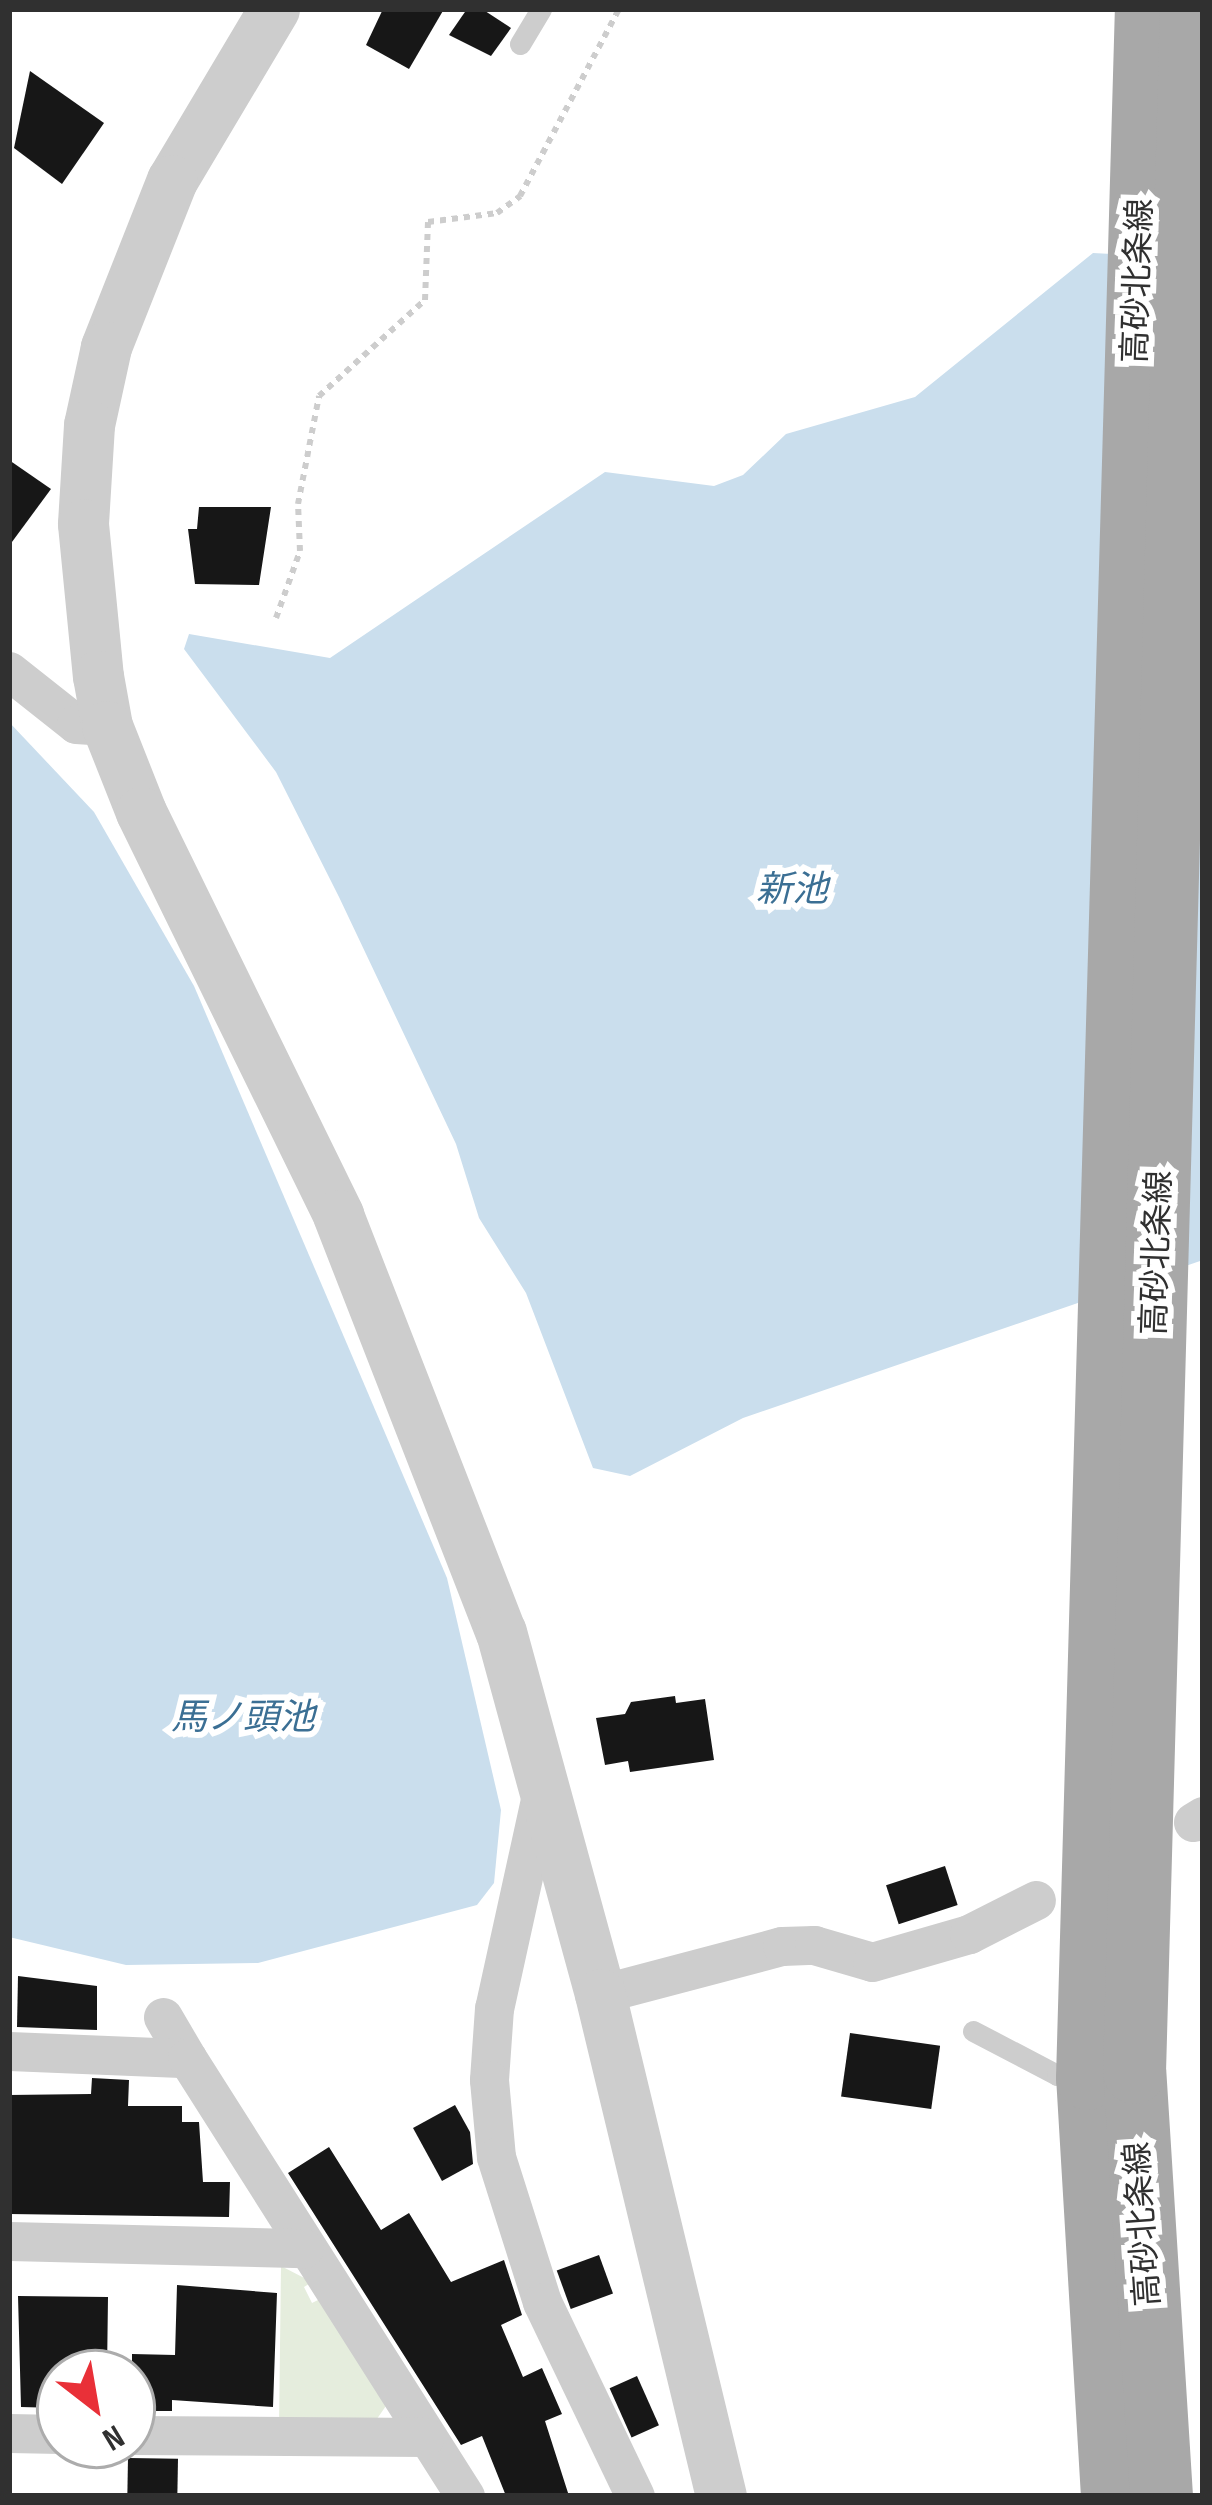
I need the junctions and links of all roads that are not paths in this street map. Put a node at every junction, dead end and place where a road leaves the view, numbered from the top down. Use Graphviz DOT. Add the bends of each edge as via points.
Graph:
graph roads {
  1 [pos="274,9"];
  2 [pos="541,9"];
  3 [pos="1146,9"];
  4 [pos="1191,9"];
  5 [pos="520,44"];
  6 [pos="1164,209"];
  7 [pos="9,670"];
  8 [pos="107,726"];
  9 [pos="1132,1346"];
  10 [pos="544,1781"];
  11 [pos="1036,1900"];
  12 [pos="600,1994"];
  13 [pos="163,2017"];
  14 [pos="973,2030"];
  15 [pos="9,2051"];
  16 [pos="188,2058"];
  17 [pos="1087,2078"];
  18 [pos="9,2241"];
  19 [pos="304,2248"];
  20 [pos="156,2435"];
  21 [pos="425,2437"];
  22 [pos="465,2496"];
  23 [pos="635,2496"];
  24 [pos="722,2496"];
  25 [pos="1112,2496"];
  26 [pos="1161,2496"];
  1 -- 8 [label="street" via="172,180 106,346 89,424 83,524"];
  2 -- 5 [label="lane"];
  3 -- 6 [label="main road, 高砂北条線"];
  4 -- 6 [label="main road, 高砂北条線"];
  6 -- 9 [label="main road, 高砂北条線"];
  7 -- 8 [label="street" via="76,724"];
  8 -- 10 [label="street" via="338,1215 492,1610"];
  9 -- 17 [label="main road, 高砂北条線"];
  9 -- 26 [label="main road, 高砂北条線" via="1134,2072"];
  10 -- 12 [label="street"];
  10 -- 23 [label="street" via="494,2008 496,2158 542,2302"];
  11 -- 12 [label="street" via="969,1934 872,1962 814,1945 782,1946"];
  12 -- 24 [label="street"];
  13 -- 16 [label="street"];
  14 -- 17 [label="lane" via="1057,2075"];
  15 -- 16 [label="street"];
  16 -- 19 [label="street"];
  17 -- 25 [label="main road, 高砂北条線"];
  18 -- 19 [label="street"];
  19 -- 21 [label="street"];
  20 -- 21 [label="street"];
  21 -- 22 [label="street"];
}
